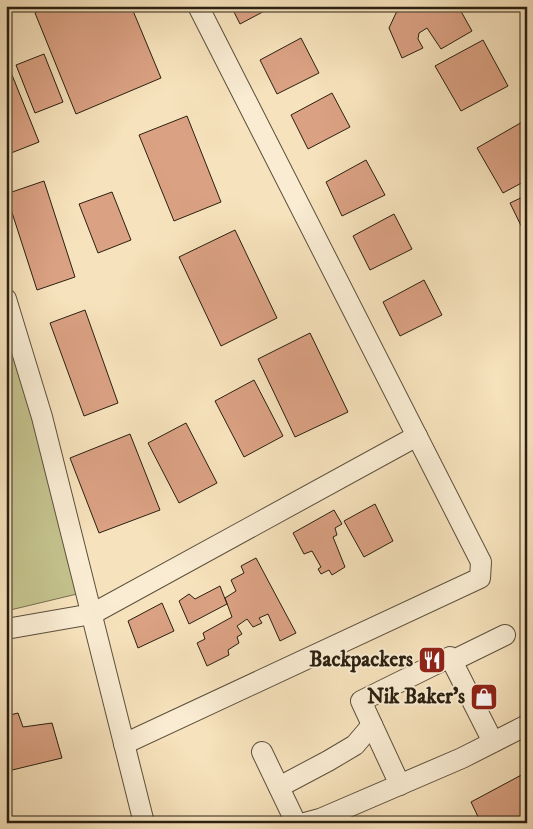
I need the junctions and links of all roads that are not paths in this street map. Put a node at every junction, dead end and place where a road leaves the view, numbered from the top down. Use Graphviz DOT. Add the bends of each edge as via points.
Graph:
graph roads {
  1 [pos="198,6"];
  2 [pos="6,299"];
  3 [pos="417,436"];
  4 [pos="92,614"];
  5 [pos="6,629"];
  6 [pos="505,635"];
  7 [pos="452,661"];
  8 [pos="372,725"];
  9 [pos="527,725"];
  10 [pos="493,742"];
  11 [pos="124,744"];
  12 [pos="262,752"];
  13 [pos="400,785"];
  14 [pos="279,788"];
  15 [pos="144,823"];
  16 [pos="296,823"];
  17 [pos="305,823"];
  1 -- 3 [label="street"];
  2 -- 4 [label="street" via="42,417"];
  3 -- 4 [label="street"];
  3 -- 11 [label="street" via="481,562 480,578"];
  4 -- 5 [label="street"];
  4 -- 11 [label="street"];
  6 -- 7 [label="street"];
  7 -- 8 [label="street" via="450,657 361,702"];
  7 -- 10 [label="street"];
  8 -- 13 [label="street"];
  8 -- 14 [label="street" via="355,745"];
  9 -- 10 [label="street"];
  10 -- 13 [label="street"];
  11 -- 15 [label="street"];
  12 -- 14 [label="street"];
  13 -- 17 [label="street"];
  14 -- 16 [label="street"];
}
